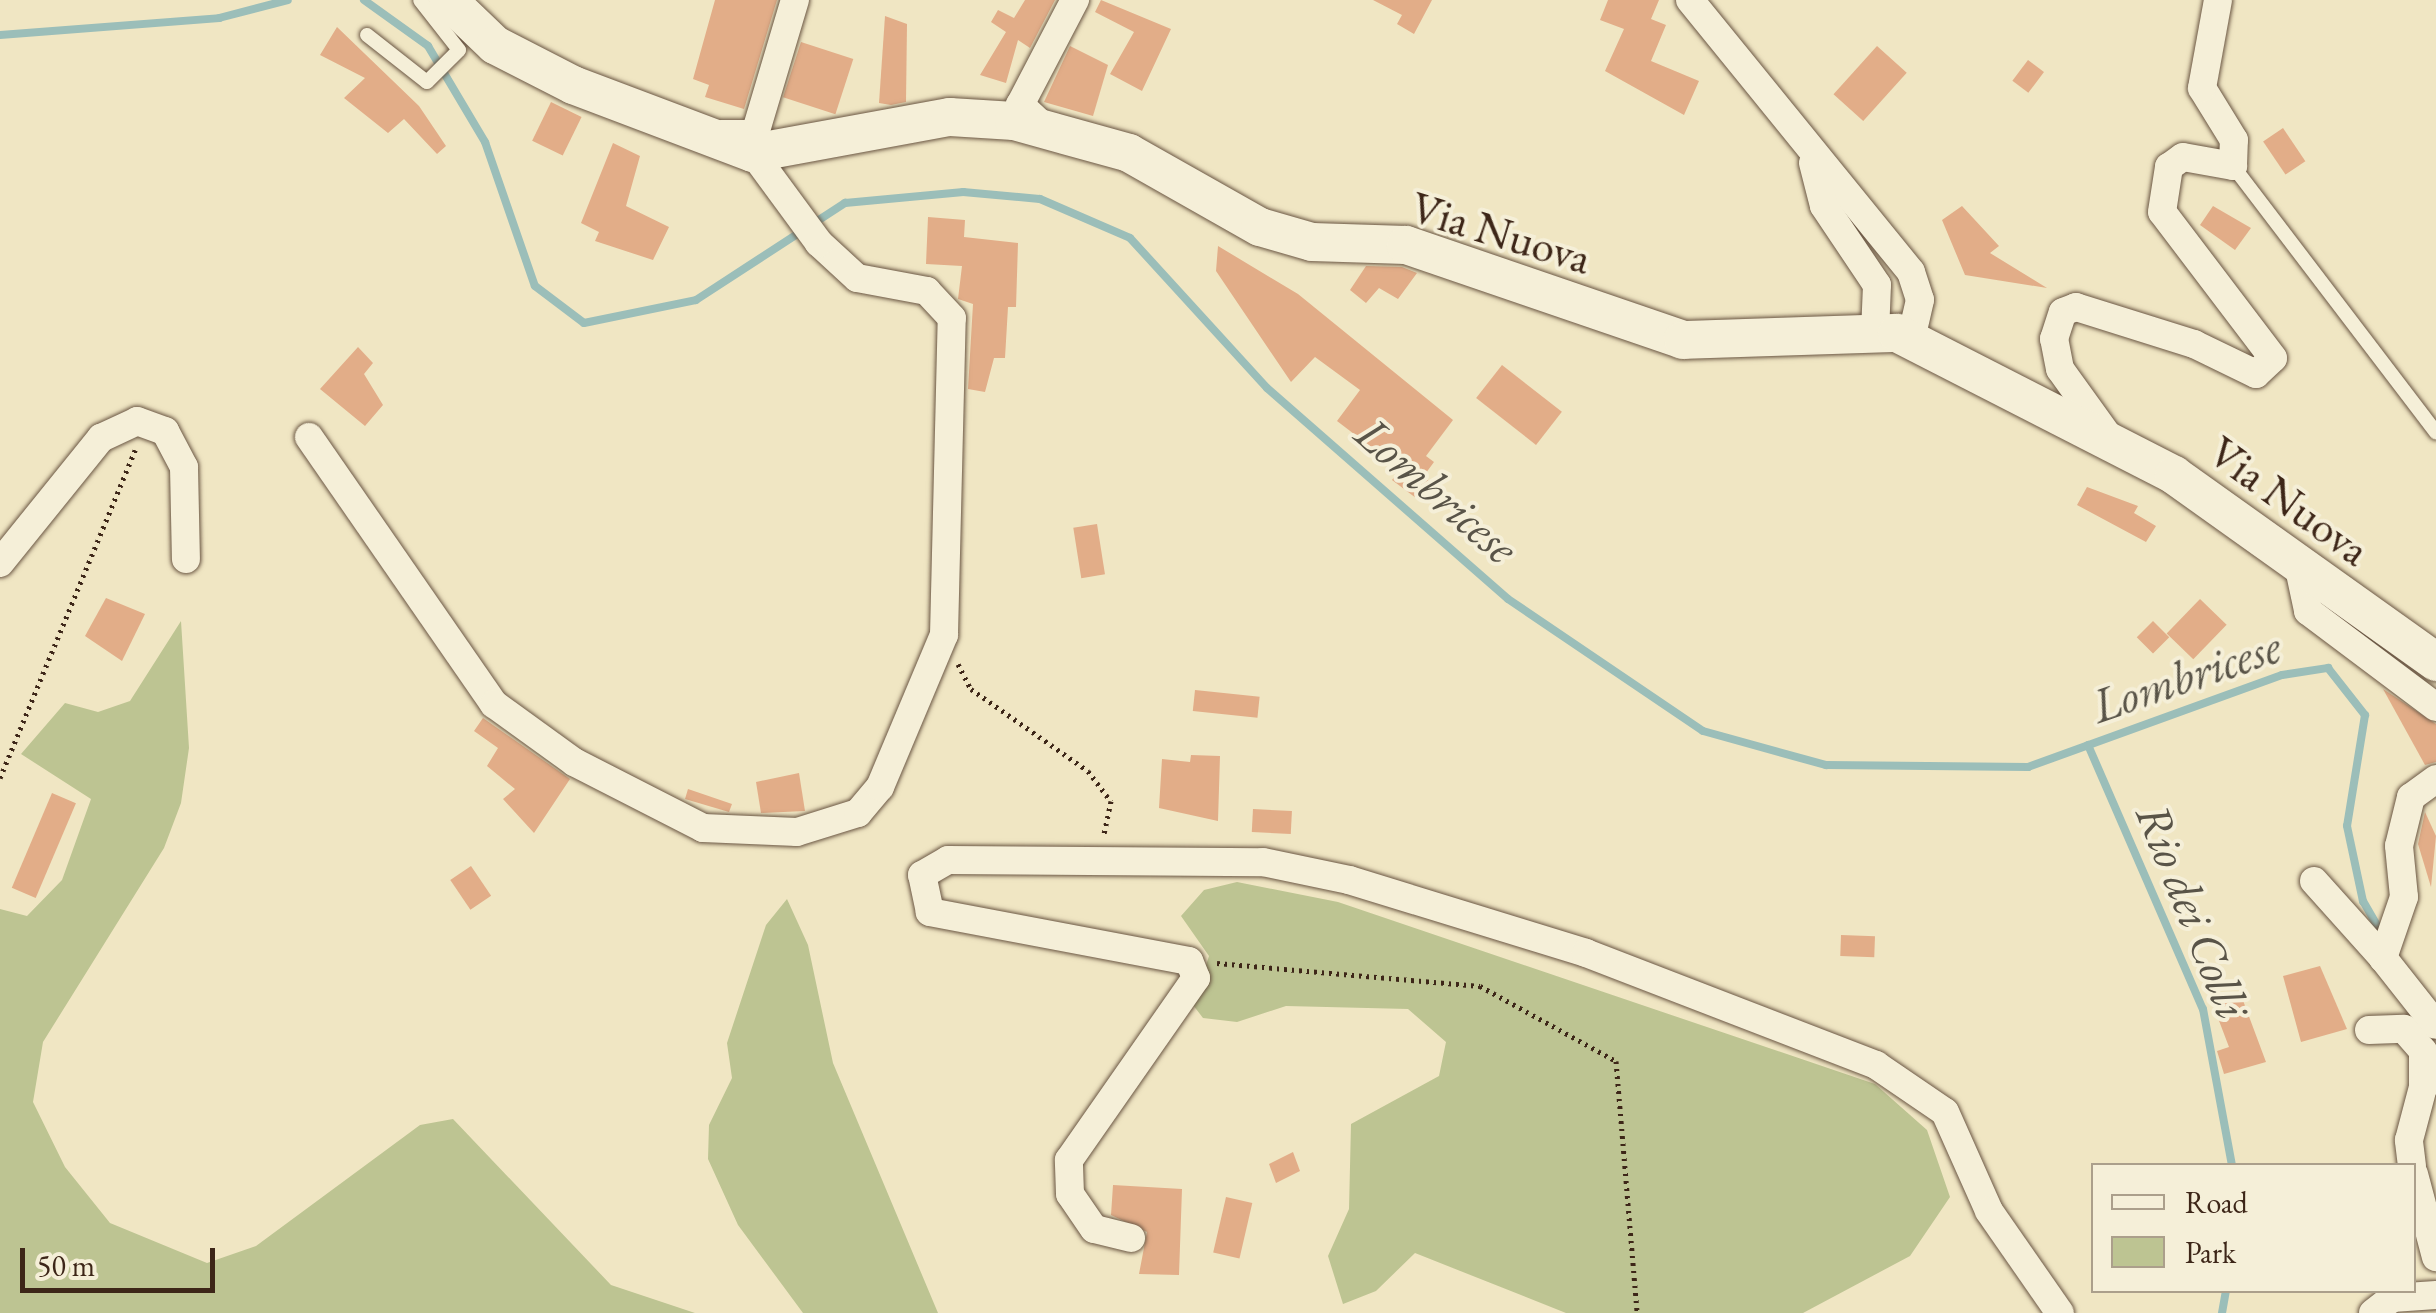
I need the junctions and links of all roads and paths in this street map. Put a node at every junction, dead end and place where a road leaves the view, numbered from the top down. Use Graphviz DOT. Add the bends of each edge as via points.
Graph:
graph roads {
  1 [pos="420,0"];
  2 [pos="448,0"];
  3 [pos="795,0"];
  4 [pos="1075,0"];
  5 [pos="1690,0"];
  6 [pos="2218,0"];
  7 [pos="367,36"];
  8 [pos="1045,128"];
  9 [pos="710,135"];
  10 [pos="752,152"];
  11 [pos="1812,154"];
  12 [pos="2234,166"];
  13 [pos="1893,335"];
  14 [pos="146,424"];
  15 [pos="2436,432"];
  16 [pos="309,438"];
  17 [pos="2111,440"];
  18 [pos="186,559"];
  19 [pos="0,563"];
  20 [pos="2300,573"];
  21 [pos="944,634"];
  22 [pos="2436,662"];
  23 [pos="2436,707"];
  24 [pos="0,778"];
  25 [pos="2436,779"];
  26 [pos="1086,857"];
  27 [pos="2314,882"];
  28 [pos="2383,958"];
  29 [pos="1189,960"];
  30 [pos="2436,1025"];
  31 [pos="2368,1030"];
  32 [pos="2429,1081"];
  33 [pos="2413,1163"];
  34 [pos="2416,1182"];
  35 [pos="1131,1238"];
  36 [pos="2436,1257"];
  37 [pos="2436,1295"];
  38 [pos="1637,1313"];
  39 [pos="2060,1313"];
  40 [pos="2374,1313"];
  1 -- 7 [label="lane" via="457,43 455,58 427,82"];
  2 -- 9 [label="street" via="510,53"];
  3 -- 9 [label="street" via="756,134"];
  4 -- 8 [label="street" via="1020,106"];
  5 -- 11 [label="street"];
  6 -- 12 [label="street" via="2202,88 2234,140"];
  8 -- 10 [label="street, Via Nuova" via="950,117"];
  8 -- 13 [label="street, Via Nuova" via="1128,152 1260,228 1312,242 1406,245 1683,340"];
  9 -- 10 [label="street"];
  10 -- 21 [label="street" via="811,232 857,278 927,291 952,318"];
  11 -- 13 [label="street" via="1824,206 1878,285"];
  11 -- 13 [label="street" via="1911,272 1920,300"];
  12 -- 15 [label="lane"];
  12 -- 17 [label="street" via="2183,157 2169,166 2162,212 2188,258 2272,349 2270,367 2256,374 2194,344 2076,307 2063,312 2054,339 2060,369"];
  13 -- 17 [label="street, Via Nuova"];
  14 -- 18 [label="street" via="165,430 184,467"];
  14 -- 19 [label="street" via="101,438"];
  14 -- 24 [label="path"];
  16 -- 21 [label="street" via="494,704 574,762 703,828 798,832 858,813 880,787"];
  17 -- 20 [label="street, Via Nuova" via="2174,474"];
  20 -- 22 [label="street, Via Nuova"];
  20 -- 23 [label="street" via="2308,611"];
  21 -- 26 [label="path" via="971,689 1088,771 1111,802 1108,830"];
  25 -- 28 [label="street" via="2412,798 2399,846 2404,897"];
  26 -- 29 [label="street" via="948,860 922,876 921,896 953,921"];
  26 -- 39 [label="street" via="1263,862 1349,880 1586,954 1876,1065 1945,1112 1988,1210"];
  27 -- 28 [label="street"];
  28 -- 30 [label="street"];
  29 -- 35 [label="street" via="1196,978 1068,1160 1070,1194 1094,1229"];
  29 -- 38 [label="path" via="1480,986 1616,1061"];
  31 -- 32 [label="street" via="2404,1029 2423,1051"];
  32 -- 33 [label="street"];
  34 -- 36 [label="street"];
  37 -- 40 [label="street" via="2392,1298"];
}
